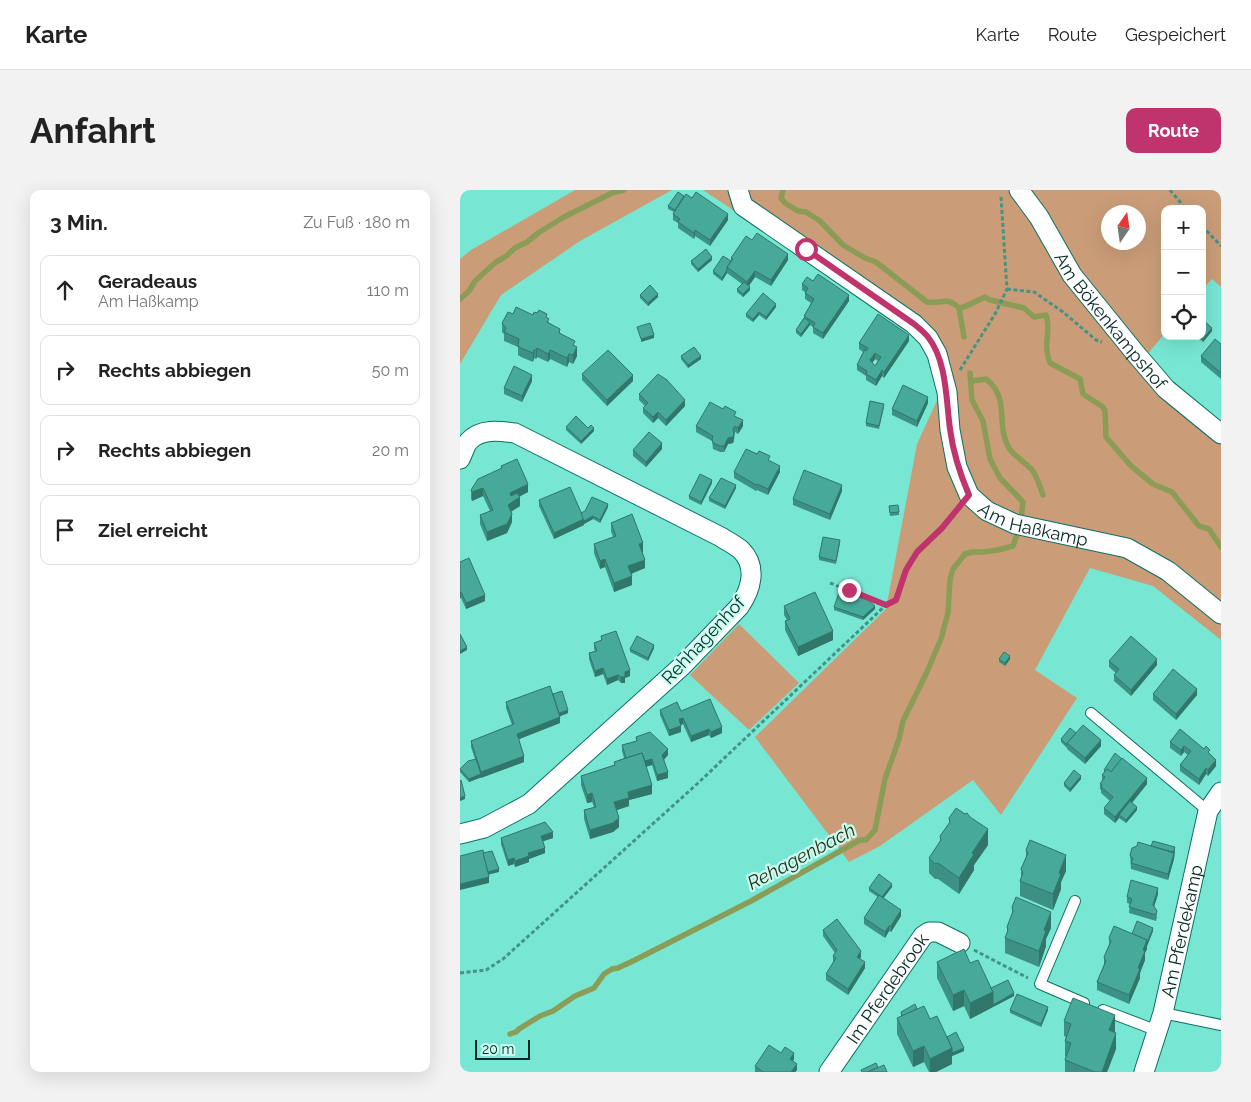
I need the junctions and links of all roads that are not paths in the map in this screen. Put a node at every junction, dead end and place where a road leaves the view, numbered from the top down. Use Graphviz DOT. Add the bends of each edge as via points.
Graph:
graph roads {
  1 [pos="738,190"];
  2 [pos="1019,190"];
  3 [pos="1221,434"];
  4 [pos="460,459"];
  5 [pos="1221,614"];
  6 [pos="1091,713"];
  7 [pos="1221,792"];
  8 [pos="1208,811"];
  9 [pos="460,834"];
  10 [pos="1075,901"];
  11 [pos="960,943"];
  12 [pos="1161,1022"];
  13 [pos="1221,1025"];
  14 [pos="829,1072"];
  15 [pos="1144,1072"];
  1 -- 5 [label="street, Am Haßkamp" via="743,206 914,324 928,338 937,354 947,392 957,467 969,495 987,512 1015,524 1127,548 1168,571"];
  2 -- 3 [label="street, Am Bökenkampshof" via="1039,217 1072,275 1136,354 1166,389"];
  4 -- 9 [label="street, Rehhagenhof" via="469,441 483,432 515,433 721,537 741,551 751,564 751,582 746,596 682,666 529,804 484,828"];
  6 -- 8 [label="lane"];
  7 -- 8 [label="street, Am Pferdekamp"];
  8 -- 12 [label="street, Am Pferdekamp"];
  10 -- 12 [label="lane" via="1040,984"];
  11 -- 14 [label="street, Im Pferdebrook" via="938,932 923,936"];
  12 -- 13 [label="lane"];
  12 -- 15 [label="street, Am Pferdekamp"];
}
